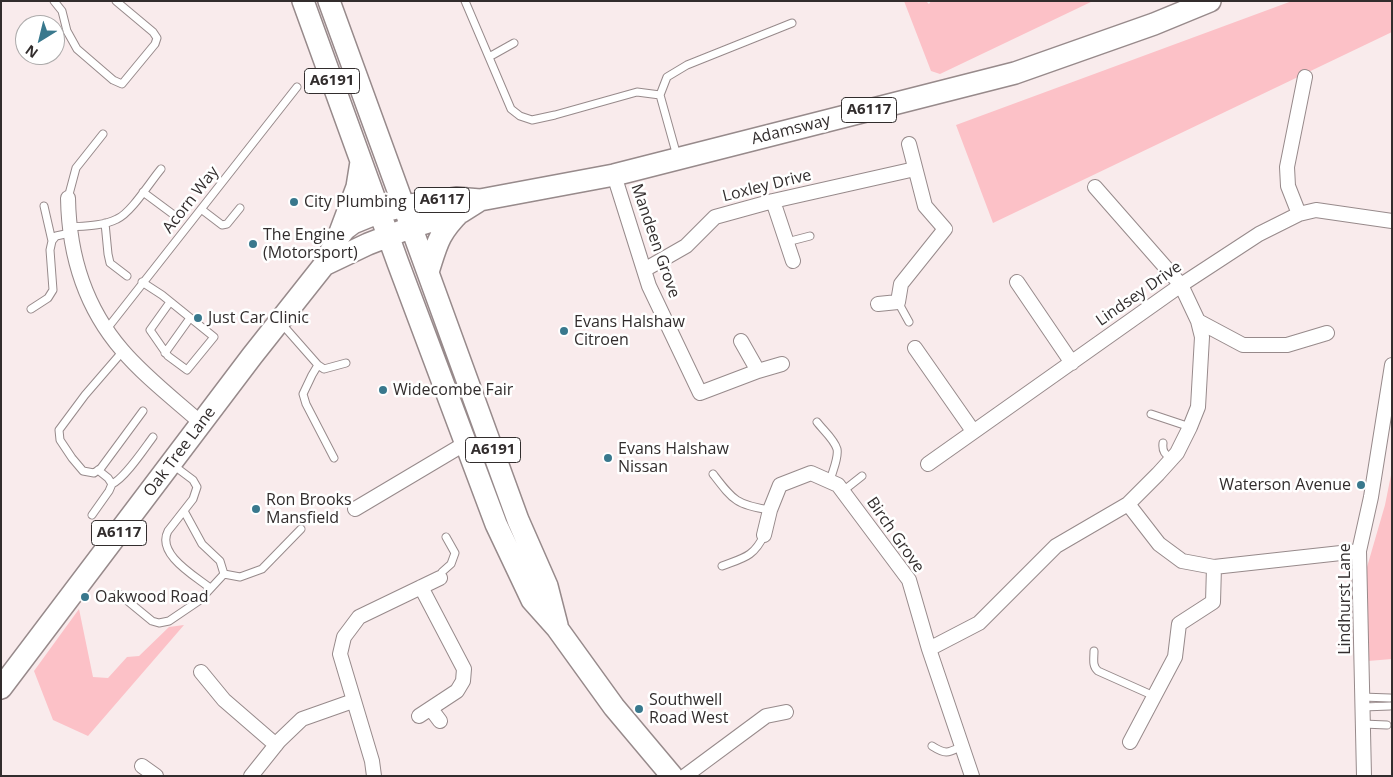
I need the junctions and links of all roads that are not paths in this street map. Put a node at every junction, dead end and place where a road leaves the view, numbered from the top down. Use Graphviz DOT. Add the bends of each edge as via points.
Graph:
graph roads {
  1 [pos="54,1"];
  2 [pos="116,1"];
  3 [pos="303,1"];
  4 [pos="329,1"];
  5 [pos="465,1"];
  6 [pos="1210,1"];
  7 [pos="792,23"];
  8 [pos="514,44"];
  9 [pos="489,57"];
  10 [pos="1305,77"];
  11 [pos="297,87"];
  12 [pos="660,95"];
  13 [pos="103,134"];
  14 [pos="909,144"];
  15 [pos="678,159"];
  16 [pos="361,161"];
  17 [pos="160,169"];
  18 [pos="915,169"];
  19 [pos="614,175"];
  20 [pos="1095,187"];
  21 [pos="143,192"];
  22 [pos="68,198"];
  23 [pos="480,200"];
  24 [pos="773,201"];
  25 [pos="44,206"];
  26 [pos="240,208"];
  27 [pos="392,209"];
  28 [pos="201,210"];
  29 [pos="461,212"];
  30 [pos="1299,214"];
  31 [pos="174,215"];
  32 [pos="1392,221"];
  33 [pos="105,223"];
  34 [pos="70,230"];
  35 [pos="400,232"];
  36 [pos="810,236"];
  37 [pos="337,239"];
  38 [pos="52,241"];
  39 [pos="787,242"];
  40 [pos="793,261"];
  41 [pos="324,265"];
  42 [pos="644,270"];
  43 [pos="428,272"];
  44 [pos="127,276"];
  45 [pos="142,282"];
  46 [pos="1017,282"];
  47 [pos="1181,285"];
  48 [pos="170,302"];
  49 [pos="898,302"];
  50 [pos="878,304"];
  51 [pos="31,309"];
  52 [pos="190,318"];
  53 [pos="279,321"];
  54 [pos="1198,321"];
  55 [pos="908,322"];
  56 [pos="106,330"];
  57 [pos="1327,333"];
  58 [pos="741,341"];
  59 [pos="915,348"];
  60 [pos="123,351"];
  61 [pos="166,353"];
  62 [pos="346,363"];
  63 [pos="1072,363"];
  64 [pos="782,364"];
  65 [pos="318,365"];
  66 [pos="1392,365"];
  67 [pos="758,371"];
  68 [pos="143,411"];
  69 [pos="1151,414"];
  70 [pos="817,422"];
  71 [pos="201,423"];
  72 [pos="1190,427"];
  73 [pos="973,432"];
  74 [pos="153,436"];
  75 [pos="466,443"];
  76 [pos="1163,444"];
  77 [pos="334,458"];
  78 [pos="1172,459"];
  79 [pos="170,464"];
  80 [pos="928,464"];
  81 [pos="98,470"];
  82 [pos="713,474"];
  83 [pos="862,476"];
  84 [pos="830,481"];
  85 [pos="112,484"];
  86 [pos="842,491"];
  87 [pos="1128,504"];
  88 [pos="355,508"];
  89 [pos="770,510"];
  90 [pos="184,511"];
  91 [pos="92,515"];
  92 [pos="301,529"];
  93 [pos="764,535"];
  94 [pos="446,537"];
  95 [pos="1359,551"];
  96 [pos="722,566"];
  97 [pos="1214,567"];
  98 [pos="224,574"];
  99 [pos="440,578"];
  100 [pos="422,587"];
  101 [pos="210,588"];
  102 [pos="118,593"];
  103 [pos="557,628"];
  104 [pos="929,649"];
  105 [pos="1094,651"];
  106 [pos="201,672"];
  107 [pos="1,688"];
  108 [pos="1154,696"];
  109 [pos="1390,698"];
  110 [pos="353,701"];
  111 [pos="1363,702"];
  112 [pos="1390,706"];
  113 [pos="786,712"];
  114 [pos="440,721"];
  115 [pos="1363,724"];
  116 [pos="1387,725"];
  117 [pos="1130,742"];
  118 [pos="276,745"];
  119 [pos="932,746"];
  120 [pos="962,746"];
  121 [pos="251,776"];
  122 [pos="374,776"];
  123 [pos="672,776"];
  124 [pos="685,776"];
  125 [pos="972,776"];
  126 [pos="1364,776"];
  1 -- 2 [label="lane" via="62,11 67,31 77,49 122,84 157,38"];
  3 -- 16 [label="main road, A6191"];
  4 -- 27 [label="main road, A6191" via="357,80"];
  5 -- 9 [label="lane"];
  6 -- 15 [label="main road, Adamsway / A6117" via="1015,73"];
  7 -- 12 [label="lane" via="687,65 667,77"];
  8 -- 9 [label="lane"];
  9 -- 12 [label="lane" via="511,109 532,120 638,92"];
  10 -- 30 [label="street" via="1287,167 1288,186"];
  11 -- 28 [label="lane, Acorn Way"];
  12 -- 15 [label="lane"];
  13 -- 22 [label="lane" via="76,168"];
  14 -- 18 [label="street"];
  15 -- 19 [label="main road, Adamsway / A6117"];
  16 -- 27 [label="main road, A6191"];
  16 -- 37 [label="main road" via="357,187"];
  17 -- 21 [label="lane"];
  18 -- 24 [label="street, Loxley Drive"];
  18 -- 49 [label="street" via="925,206 945,229 901,284"];
  19 -- 23 [label="main road, Adamsway / A6117"];
  19 -- 42 [label="street, Mandeen Grove"];
  20 -- 47 [label="street"];
  21 -- 31 [label="lane"];
  21 -- 33 [label="lane" via="128,211"];
  22 -- 34 [label="street"];
  23 -- 27 [label="main road, Adamsway / A6117" via="456,198"];
  23 -- 29 [label="main road, Adamsway / A6117"];
  24 -- 39 [label="street"];
  24 -- 42 [label="street, Loxley Drive" via="715,217 686,246"];
  25 -- 38 [label="lane"];
  26 -- 28 [label="lane" via="227,224 222,225"];
  27 -- 35 [label="main road" via="400,214"];
  27 -- 37 [label="main road, Oak Tree Lane / A6117" via="353,224"];
  28 -- 45 [label="lane, Acorn Way"];
  29 -- 35 [label="main road, Adamsway / A6117"];
  29 -- 43 [label="main road" via="440,236"];
  30 -- 32 [label="street, Lindsey Drive" via="1316,210"];
  30 -- 47 [label="street, Lindsey Drive" via="1260,234"];
  33 -- 34 [label="lane"];
  33 -- 44 [label="lane" via="110,263"];
  34 -- 38 [label="lane"];
  34 -- 56 [label="street" via="85,290"];
  35 -- 41 [label="main road, Oak Tree Lane / A6117"];
  35 -- 43 [label="main road, A6191"];
  35 -- 75 [label="main road, A6191" via="429,345"];
  36 -- 39 [label="lane"];
  37 -- 41 [label="main road, Oak Tree Lane / A6117"];
  38 -- 51 [label="lane" via="53,290 48,298"];
  39 -- 40 [label="street"];
  41 -- 53 [label="main road, Oak Tree Lane / A6117"];
  42 -- 67 [label="street, Mandeen Grove" via="700,393"];
  43 -- 103 [label="main road, A6191" via="518,520 547,586"];
  45 -- 48 [label="lane"];
  45 -- 56 [label="lane, Acorn Way"];
  46 -- 63 [label="street"];
  47 -- 54 [label="street"];
  47 -- 63 [label="street, Lindsey Drive"];
  48 -- 52 [label="lane"];
  48 -- 61 [label="lane" via="150,330"];
  49 -- 50 [label="street"];
  49 -- 55 [label="lane"];
  52 -- 61 [label="lane"];
  52 -- 61 [label="lane" via="214,337 187,370"];
  53 -- 65 [label="lane"];
  53 -- 71 [label="main road, Oak Tree Lane / A6117"];
  54 -- 57 [label="street" via="1243,345 1288,345"];
  54 -- 72 [label="street" via="1202,337 1198,407"];
  56 -- 60 [label="street"];
  58 -- 67 [label="street"];
  59 -- 73 [label="street"];
  60 -- 71 [label="street"];
  60 -- 81 [label="lane" via="59,430 60,440 83,471 94,473"];
  62 -- 65 [label="lane" via="324,369"];
  63 -- 73 [label="street, Lindsey Drive"];
  64 -- 67 [label="street"];
  65 -- 77 [label="lane" via="303,394"];
  66 -- 95 [label="street, Lindhurst Lane"];
  68 -- 81 [label="lane"];
  69 -- 72 [label="lane"];
  70 -- 84 [label="lane" via="837,450"];
  71 -- 79 [label="main road, Oak Tree Lane / A6117"];
  72 -- 78 [label="street"];
  73 -- 80 [label="street, Lindsey Drive"];
  74 -- 85 [label="lane" via="124,474"];
  75 -- 88 [label="street"];
  75 -- 103 [label="main road, A6191" via="496,524 532,600"];
  76 -- 78 [label="lane" via="1162,450"];
  78 -- 87 [label="street"];
  79 -- 90 [label="lane" via="193,480 197,487"];
  79 -- 107 [label="main road, Oak Tree Lane / A6117"];
  81 -- 85 [label="lane"];
  82 -- 89 [label="lane" via="739,503"];
  83 -- 86 [label="lane"];
  84 -- 86 [label="street, Birch Grove"];
  84 -- 89 [label="street, Birch Grove" via="810,473 780,485"];
  85 -- 91 [label="lane"];
  86 -- 104 [label="street, Birch Grove" via="909,580"];
  87 -- 97 [label="street" via="1159,544 1182,561"];
  87 -- 104 [label="street" via="1056,546 979,623"];
  89 -- 93 [label="street, Birch Grove"];
  90 -- 98 [label="lane" via="202,544 220,560"];
  90 -- 101 [label="lane" via="168,531 165,544 176,562"];
  92 -- 98 [label="lane" via="262,568 240,577"];
  93 -- 96 [label="lane" via="759,546 749,555"];
  94 -- 99 [label="lane" via="455,553"];
  95 -- 97 [label="street"];
  95 -- 111 [label="street, Lindhurst Lane"];
  97 -- 108 [label="street" via="1213,602 1178,624 1175,657"];
  98 -- 101 [label="lane"];
  99 -- 100 [label="street"];
  100 -- 110 [label="street" via="359,617 344,637 340,654"];
  100 -- 114 [label="street" via="464,669 463,681 457,691 425,712"];
  101 -- 102 [label="lane" via="200,600 169,621 160,623 152,621"];
  103 -- 123 [label="main road, A6191" via="614,707"];
  104 -- 120 [label="street, Birch Grove"];
  105 -- 108 [label="lane" via="1094,664 1098,671"];
  106 -- 118 [label="street" via="224,700"];
  108 -- 117 [label="street"];
  109 -- 111 [label="lane"];
  110 -- 118 [label="street" via="302,719"];
  110 -- 122 [label="street"];
  111 -- 112 [label="lane"];
  111 -- 115 [label="street, Lindhurst Lane"];
  113 -- 124 [label="street" via="766,716"];
  115 -- 116 [label="lane"];
  115 -- 126 [label="street, Lindhurst Lane"];
  118 -- 121 [label="street"];
  119 -- 120 [label="lane" via="949,753"];
  120 -- 125 [label="street, Birch Grove"];
}
